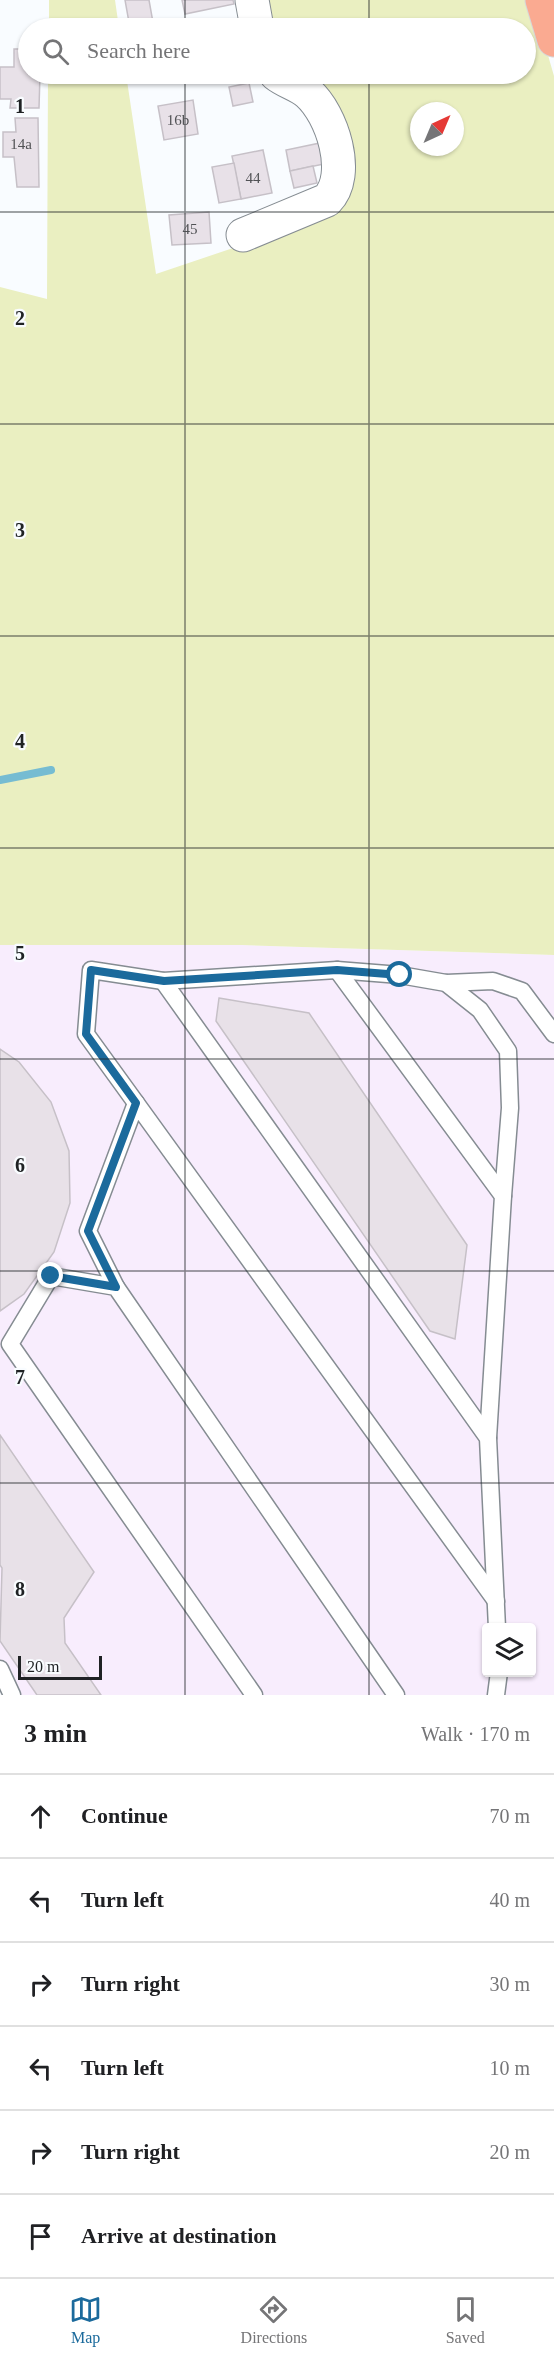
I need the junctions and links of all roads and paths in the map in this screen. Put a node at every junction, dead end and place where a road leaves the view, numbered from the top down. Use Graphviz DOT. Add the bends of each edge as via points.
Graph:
graph roads {
  1 [pos="252,0"];
  2 [pos="542,0"];
  3 [pos="255,18"];
  4 [pos="554,40"];
  5 [pos="293,84"];
  6 [pos="243,235"];
  7 [pos="337,970"];
  8 [pos="164,981"];
  9 [pos="446,983"];
  10 [pos="554,1034"];
  11 [pos="136,1103"];
  12 [pos="503,1196"];
  13 [pos="116,1287"];
  14 [pos="488,1438"];
  15 [pos="496,1601"];
  16 [pos="497,1623"];
  17 [pos="0,1670"];
  18 [pos="498,1677"];
  19 [pos="12,1695"];
  20 [pos="254,1695"];
  21 [pos="396,1695"];
  22 [pos="496,1695"];
  1 -- 3 [label="street"];
  2 -- 4 [label="highway"];
  5 -- 6 [label="street" via="319,104 328,120 336,153 337,184 327,200"];
  7 -- 8 [label="lane"];
  7 -- 9 [label="lane"];
  7 -- 12 [label="lane"];
  8 -- 11 [label="lane" via="91,970 86,1034"];
  8 -- 14 [label="lane"];
  9 -- 10 [label="lane" via="493,981 522,992"];
  9 -- 12 [label="lane" via="480,1010 508,1051 510,1108"];
  11 -- 13 [label="lane" via="88,1231"];
  11 -- 15 [label="lane"];
  12 -- 14 [label="lane"];
  13 -- 20 [label="lane" via="51,1276 10,1344"];
  13 -- 21 [label="lane"];
  14 -- 15 [label="lane"];
  15 -- 16 [label="lane"];
  17 -- 19 [label="lane"];
  18 -- 22 [label="lane"];
}
